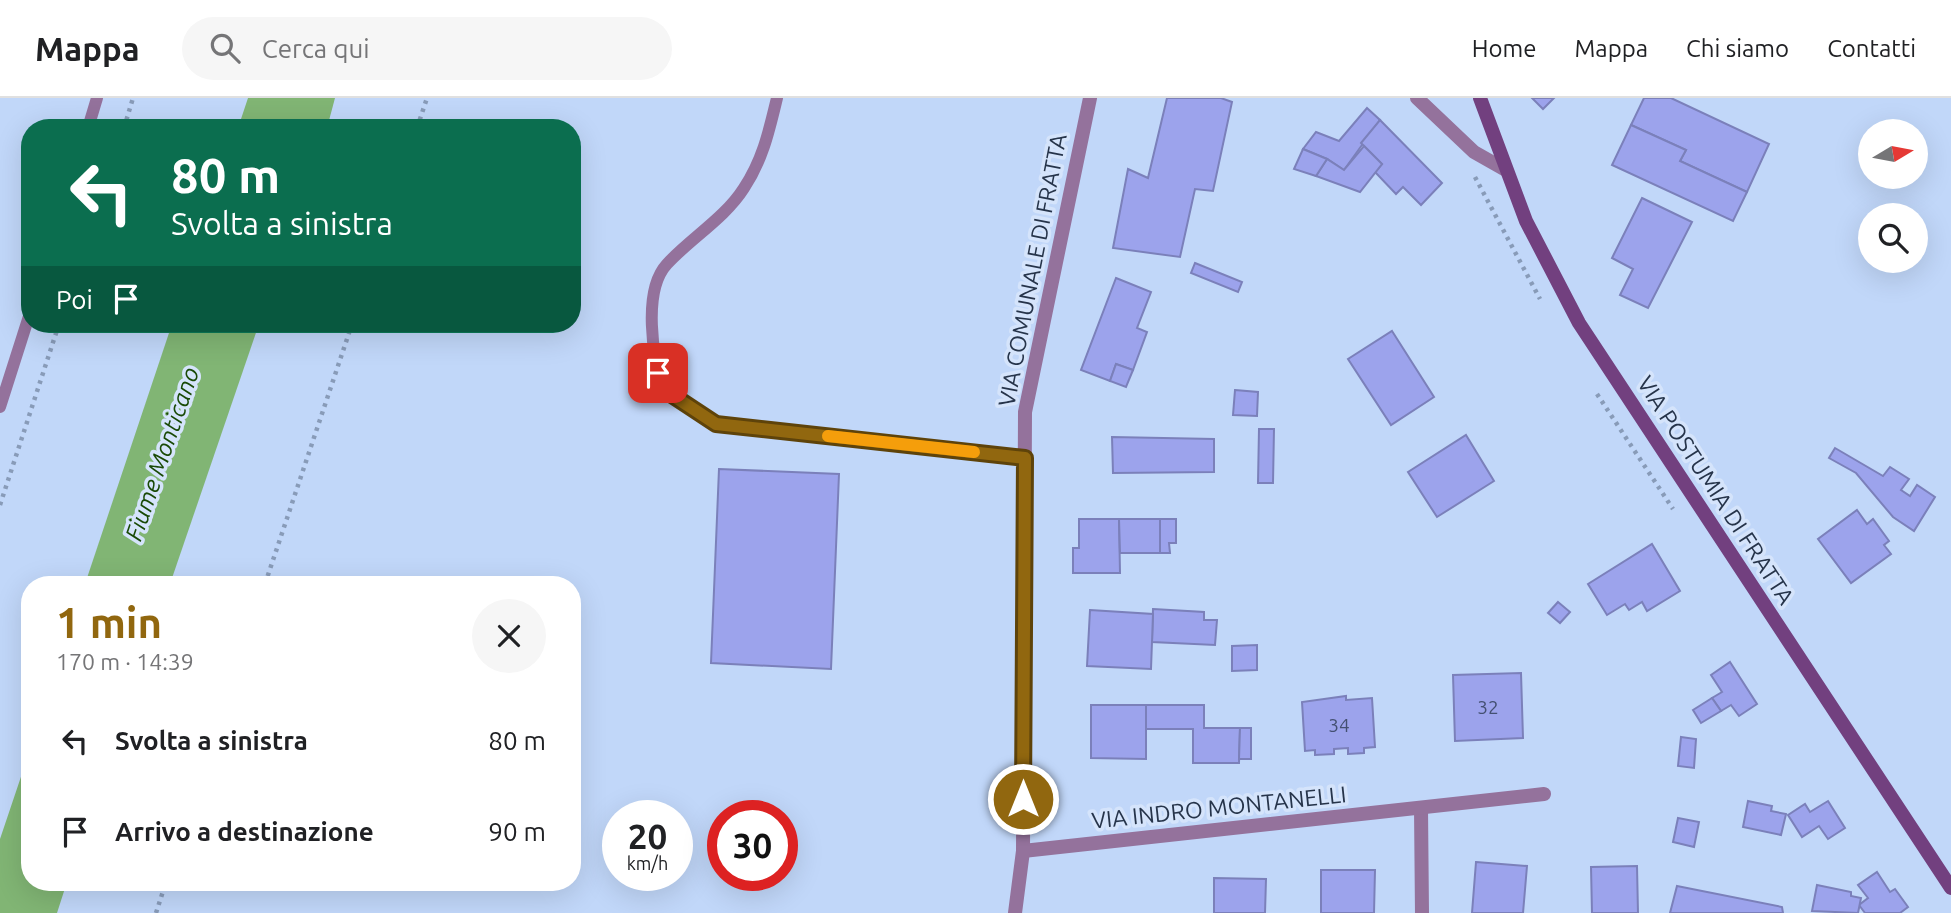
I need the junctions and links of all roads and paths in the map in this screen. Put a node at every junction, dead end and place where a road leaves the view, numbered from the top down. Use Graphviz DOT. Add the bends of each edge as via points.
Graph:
graph roads {
  1 [pos="97,98"];
  2 [pos="134,98"];
  3 [pos="427,98"];
  4 [pos="777,98"];
  5 [pos="1090,98"];
  6 [pos="1417,98"];
  7 [pos="1480,98"];
  8 [pos="91,119"];
  9 [pos="127,119"];
  10 [pos="420,119"];
  11 [pos="1504,169"];
  12 [pos="24,333"];
  13 [pos="56,333"];
  14 [pos="349,333"];
  15 [pos="0,407"];
  16 [pos="1025,458"];
  17 [pos="0,505"];
  18 [pos="268,576"];
  19 [pos="1544,794"];
  20 [pos="1421,808"];
  21 [pos="1023,851"];
  22 [pos="1951,888"];
  23 [pos="163,891"];
  24 [pos="156,913"];
  25 [pos="1015,913"];
  26 [pos="1422,913"];
  1 -- 8 [label="lane"];
  2 -- 9 [label="path"];
  3 -- 10 [label="path"];
  4 -- 16 [label="lane" via="765,153 743,191 665,266 653,298 653,356 663,389 716,424"];
  5 -- 16 [label="street, VIA COMUNALE DI FRATTA" via="1030,375"];
  6 -- 11 [label="street" via="1474,152"];
  7 -- 11 [label="main road, VIA POSTUMIA DI FRATTA"];
  11 -- 22 [label="main road, VIA POSTUMIA DI FRATTA" via="1579,323"];
  12 -- 15 [label="lane"];
  13 -- 17 [label="path"];
  14 -- 18 [label="path"];
  16 -- 21 [label="street, VIA COMUNALE DI FRATTA"];
  19 -- 20 [label="street, VIA INDRO MONTANELLI"];
  20 -- 21 [label="street, VIA INDRO MONTANELLI"];
  20 -- 26 [label="street"];
  21 -- 25 [label="street, VIA COMUNALE DI FRATTA"];
  23 -- 24 [label="path"];
}
